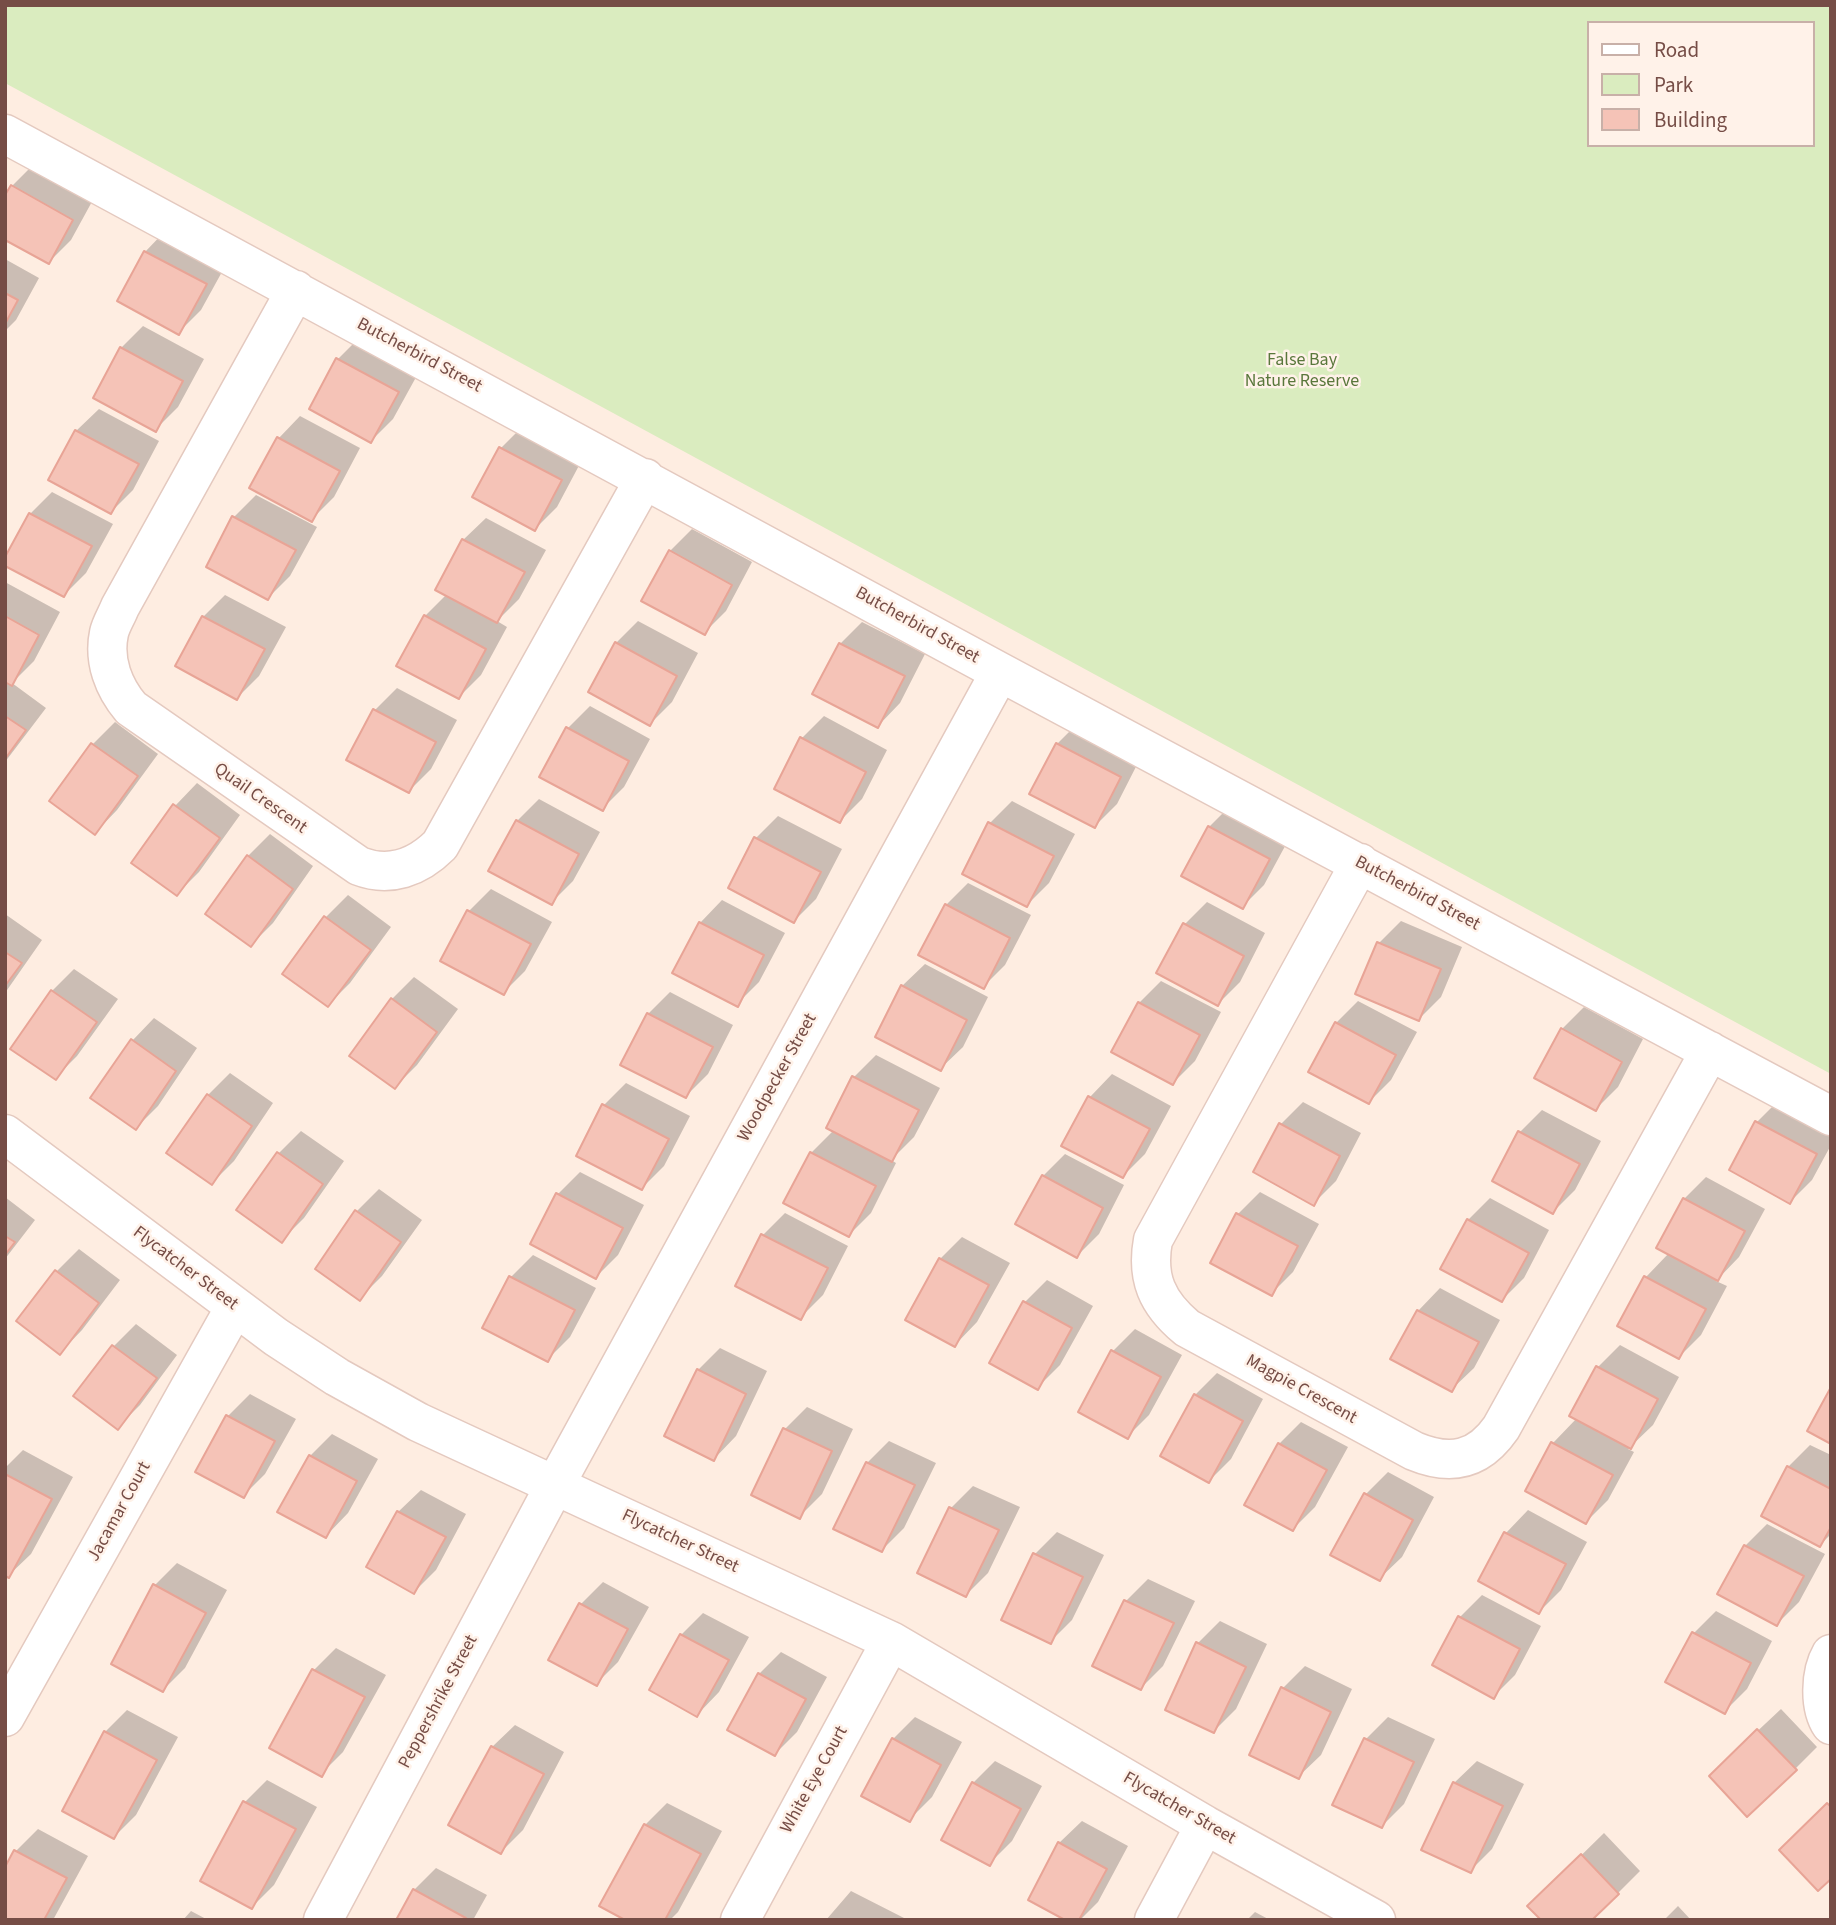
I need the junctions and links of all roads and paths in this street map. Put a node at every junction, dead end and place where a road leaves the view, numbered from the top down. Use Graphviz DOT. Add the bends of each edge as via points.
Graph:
graph roads {
  1 [pos="5,134"];
  2 [pos="296,289"];
  3 [pos="645,478"];
  4 [pos="1000,672"];
  5 [pos="1360,863"];
  6 [pos="1710,1051"];
  7 [pos="1831,1116"];
  8 [pos="5,1134"];
  9 [pos="235,1307"];
  10 [pos="555,1485"];
  11 [pos="891,1641"];
  12 [pos="1831,1654"];
  13 [pos="5,1717"];
  14 [pos="1831,1725"];
  15 [pos="1205,1825"];
  16 [pos="323,1920"];
  17 [pos="740,1920"];
  18 [pos="1154,1920"];
  19 [pos="1376,1920"];
  1 -- 2 [label="street, Butcherbird Street"];
  2 -- 3 [label="street, Butcherbird Street"];
  2 -- 3 [label="street, Quail Crescent" via="120,607 109,634 108,653 117,692 131,708 359,866 373,872 408,868 440,845"];
  3 -- 4 [label="street, Butcherbird Street"];
  4 -- 5 [label="street, Butcherbird Street"];
  4 -- 10 [label="street, Woodpecker Street"];
  5 -- 6 [label="street, Butcherbird Street"];
  5 -- 6 [label="street, Magpie Crescent" via="1153,1240 1150,1258 1158,1294 1170,1314 1187,1328 1413,1451 1447,1460 1490,1445"];
  6 -- 7 [label="street, Butcherbird Street"];
  8 -- 9 [label="street, Flycatcher Street"];
  9 -- 10 [label="street, Flycatcher Street" via="337,1377 418,1422"];
  9 -- 13 [label="street, Jacamar Court"];
  10 -- 11 [label="street, Flycatcher Street"];
  10 -- 16 [label="street, Peppershrike Street"];
  11 -- 15 [label="street, Flycatcher Street"];
  11 -- 17 [label="street, White Eye Court"];
  12 -- 14 [label="street" via="1822,1690 1825,1717"];
  15 -- 18 [label="street"];
  15 -- 19 [label="street, Flycatcher Street"];
}
